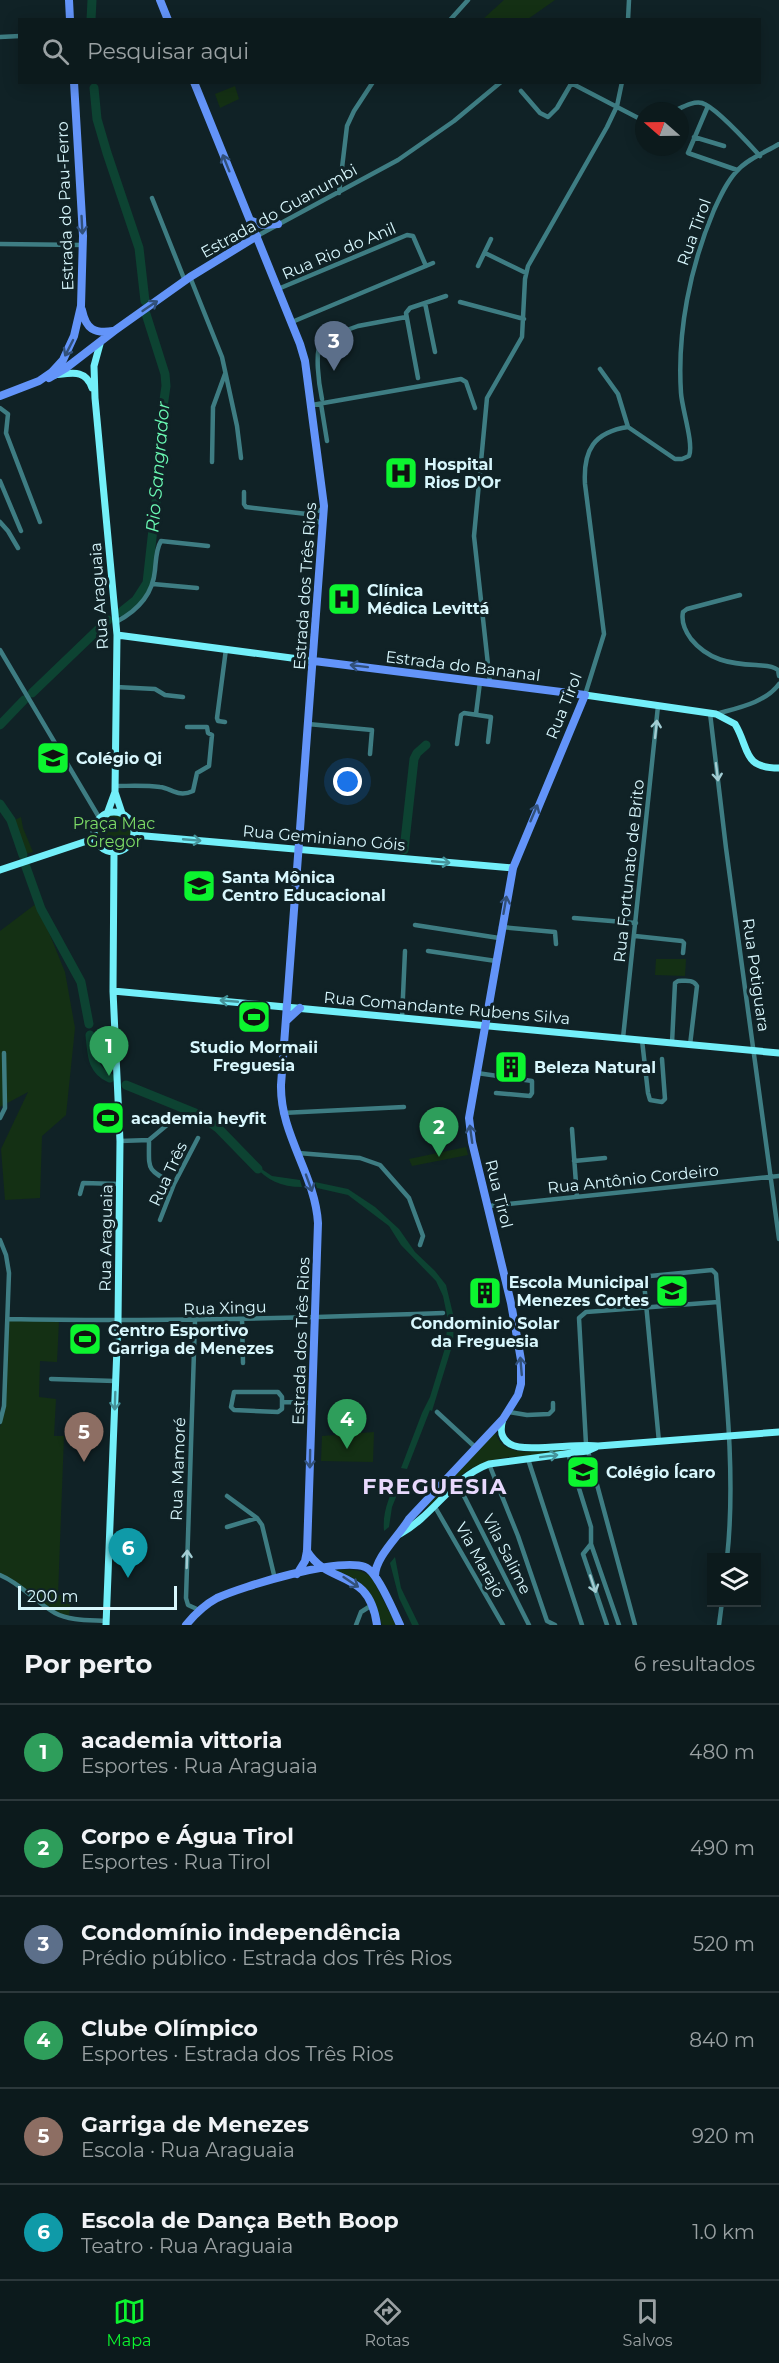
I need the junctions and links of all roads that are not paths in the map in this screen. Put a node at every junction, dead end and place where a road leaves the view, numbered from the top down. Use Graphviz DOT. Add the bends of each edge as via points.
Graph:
graph roads {
  1 [pos="69,0"];
  2 [pos="160,0"];
  3 [pos="468,0"];
  4 [pos="629,0"];
  5 [pos="70,18"];
  6 [pos="167,18"];
  7 [pos="452,18"];
  8 [pos="628,18"];
  9 [pos="18,36"];
  10 [pos="0,37"];
  11 [pos="74,84"];
  12 [pos="195,84"];
  13 [pos="372,84"];
  14 [pos="499,84"];
  15 [pos="569,84"];
  16 [pos="572,84"];
  17 [pos="622,84"];
  18 [pos="520,91"];
  19 [pos="689,105"];
  20 [pos="617,106"];
  21 [pos="708,106"];
  22 [pos="635,116"];
  23 [pos="694,137"];
  24 [pos="779,144"];
  25 [pos="724,146"];
  26 [pos="760,156"];
  27 [pos="737,170"];
  28 [pos="339,193"];
  29 [pos="152,198"];
  30 [pos="250,219"];
  31 [pos="279,224"];
  32 [pos="258,236"];
  33 [pos="491,239"];
  34 [pos="244,242"];
  35 [pos="0,244"];
  36 [pos="82,245"];
  37 [pos="485,253"];
  38 [pos="266,259"];
  39 [pos="433,263"];
  40 [pos="426,266"];
  41 [pos="478,266"];
  42 [pos="526,273"];
  43 [pos="188,279"];
  44 [pos="278,289"];
  45 [pos="446,296"];
  46 [pos="460,302"];
  47 [pos="425,303"];
  48 [pos="81,306"];
  49 [pos="406,317"];
  50 [pos="524,319"];
  51 [pos="292,322"];
  52 [pos="114,331"];
  53 [pos="100,344"];
  54 [pos="435,352"];
  55 [pos="319,356"];
  56 [pos="305,361"];
  57 [pos="600,369"];
  58 [pos="225,374"];
  59 [pos="55,375"];
  60 [pos="418,378"];
  61 [pos="39,381"];
  62 [pos="0,396"];
  63 [pos="95,398"];
  64 [pos="321,402"];
  65 [pos="312,405"];
  66 [pos="0,408"];
  67 [pos="475,408"];
  68 [pos="628,427"];
  69 [pos="327,441"];
  70 [pos="241,458"];
  71 [pos="212,462"];
  72 [pos="0,481"];
  73 [pos="243,492"];
  74 [pos="324,509"];
  75 [pos="307,514"];
  76 [pos="0,522"];
  77 [pos="39,522"];
  78 [pos="323,525"];
  79 [pos="21,531"];
  80 [pos="207,546"];
  81 [pos="18,548"];
  82 [pos="153,584"];
  83 [pos="197,588"];
  84 [pos="740,595"];
  85 [pos="116,622"];
  86 [pos="117,634"];
  87 [pos="226,649"];
  88 [pos="0,650"];
  89 [pos="294,658"];
  90 [pos="314,660"];
  91 [pos="313,675"];
  92 [pos="779,676"];
  93 [pos="480,681"];
  94 [pos="490,683"];
  95 [pos="779,684"];
  96 [pos="116,687"];
  97 [pos="563,692"];
  98 [pos="589,696"];
  99 [pos="183,697"];
  100 [pos="658,706"];
  101 [pos="476,714"];
  102 [pos="577,714"];
  103 [pos="713,714"];
  104 [pos="225,722"];
  105 [pos="308,724"];
  106 [pos="187,727"];
  107 [pos="488,742"];
  108 [pos="457,744"];
  109 [pos="370,754"];
  110 [pos="779,768"];
  111 [pos="115,789"];
  112 [pos="122,813"];
  113 [pos="107,814"];
  114 [pos="100,819"];
  115 [pos="134,835"];
  116 [pos="96,838"];
  117 [pos="299,849"];
  118 [pos="114,852"];
  119 [pos="513,868"];
  120 [pos="0,870"];
  121 [pos="574,918"];
  122 [pos="636,923"];
  123 [pos="416,925"];
  124 [pos="501,927"];
  125 [pos="635,936"];
  126 [pos="499,939"];
  127 [pos="556,944"];
  128 [pos="405,951"];
  129 [pos="429,951"];
  130 [pos="683,953"];
  131 [pos="496,962"];
  132 [pos="113,991"];
  133 [pos="287,1007"];
  134 [pos="300,1008"];
  135 [pos="402,1018"];
  136 [pos="286,1022"];
  137 [pos="485,1025"];
  138 [pos="623,1038"];
  139 [pos="642,1040"];
  140 [pos="672,1043"];
  141 [pos="690,1045"];
  142 [pos="754,1051"];
  143 [pos="4,1053"];
  144 [pos="779,1053"];
  145 [pos="662,1059"];
  146 [pos="477,1073"];
  147 [pos="496,1093"];
  148 [pos="404,1107"];
  149 [pos="282,1113"];
  150 [pos="0,1118"];
  151 [pos="167,1125"];
  152 [pos="572,1129"];
  153 [pos="198,1138"];
  154 [pos="150,1140"];
  155 [pos="120,1141"];
  156 [pos="298,1153"];
  157 [pos="605,1158"];
  158 [pos="574,1161"];
  159 [pos="779,1176"];
  160 [pos="770,1177"];
  161 [pos="120,1184"];
  162 [pos="174,1184"];
  163 [pos="80,1194"];
  164 [pos="577,1197"];
  165 [pos="489,1206"];
  166 [pos="160,1220"];
  167 [pos="779,1239"];
  168 [pos="0,1240"];
  169 [pos="420,1245"];
  170 [pos="718,1302"];
  171 [pos="645,1308"];
  172 [pos="443,1312"];
  173 [pos="316,1317"];
  174 [pos="8,1319"];
  175 [pos="242,1319"];
  176 [pos="195,1321"];
  177 [pos="118,1322"];
  178 [pos="243,1363"];
  179 [pos="51,1379"];
  180 [pos="115,1381"];
  181 [pos="282,1402"];
  182 [pos="312,1403"];
  183 [pos="553,1403"];
  184 [pos="437,1412"];
  185 [pos="509,1412"];
  186 [pos="503,1419"];
  187 [pos="0,1422"];
  188 [pos="779,1432"];
  189 [pos="729,1436"];
  190 [pos="659,1442"];
  191 [pos="567,1445"];
  192 [pos="475,1447"];
  193 [pos="586,1448"];
  194 [pos="568,1454"];
  195 [pos="528,1459"];
  196 [pos="489,1464"];
  197 [pos="455,1484"];
  198 [pos="227,1496"];
  199 [pos="435,1507"];
  200 [pos="257,1518"];
  201 [pos="227,1527"];
  202 [pos="400,1534"];
  203 [pos="591,1544"];
  204 [pos="307,1551"];
  205 [pos="728,1553"];
  206 [pos="322,1568"];
  207 [pos="297,1574"];
  208 [pos="0,1575"];
  209 [pos="375,1576"];
  210 [pos="275,1579"];
  211 [pos="372,1605"];
  212 [pos="721,1607"];
  213 [pos="199,1610"];
  214 [pos="106,1623"];
  215 [pos="186,1625"];
  216 [pos="356,1625"];
  217 [pos="377,1625"];
  218 [pos="400,1625"];
  219 [pos="503,1625"];
  220 [pos="529,1625"];
  221 [pos="555,1625"];
  222 [pos="582,1625"];
  223 [pos="607,1625"];
  224 [pos="619,1625"];
  225 [pos="635,1625"];
  226 [pos="719,1625"];
  1 -- 5 [label="main road"];
  2 -- 6 [label="main road"];
  3 -- 7 [label="street"];
  4 -- 8 [label="street"];
  9 -- 10 [label="street"];
  11 -- 36 [label="main road, Estrada do Pau-Ferro, one-way"];
  30 -- 12 [label="main road, Estrada dos Três Rios, one-way"];
  13 -- 28 [label="street" via="347,126"];
  14 -- 28 [label="street, Estrada do Guanumbi" via="438,134"];
  15 -- 18 [label="street" via="548,117"];
  16 -- 20 [label="street"];
  17 -- 20 [label="street"];
  19 -- 21 [label="street"];
  20 -- 22 [label="street"];
  20 -- 42 [label="street"];
  21 -- 23 [label="street"];
  21 -- 26 [label="street"];
  23 -- 25 [label="street"];
  23 -- 27 [label="street" via="688,153"];
  24 -- 26 [label="street, Rua Tirol"];
  26 -- 27 [label="street, Rua Tirol"];
  27 -- 68 [label="street, Rua Tirol" via="706,230 685,316 680,384 690,452 686,458 675,459"];
  28 -- 31 [label="street, Estrada do Guanumbi"];
  29 -- 43 [label="street"];
  30 -- 31 [label="main road" via="263,225"];
  30 -- 32 [label="main road, Estrada dos Três Rios"];
  30 -- 34 [label="main road"];
  31 -- 32 [label="street, Estrada do Guanumbi"];
  32 -- 34 [label="main road, Estrada do Guanumbi"];
  32 -- 38 [label="main road, Estrada dos Três Rios"];
  33 -- 37 [label="street"];
  34 -- 38 [label="main road" via="255,246"];
  34 -- 43 [label="main road, Estrada do Guanumbi"];
  35 -- 36 [label="street"];
  36 -- 48 [label="main road, Estrada do Pau-Ferro"];
  37 -- 41 [label="street"];
  37 -- 42 [label="street"];
  38 -- 44 [label="main road, Estrada dos Três Rios"];
  39 -- 40 [label="street"];
  40 -- 44 [label="street, Rua Rio do Anil" via="416,240 406,235"];
  40 -- 51 [label="street"];
  42 -- 50 [label="street"];
  52 -- 43 [label="main road, Estrada do Guanumbi, one-way"];
  43 -- 58 [label="street" via="217,342"];
  44 -- 51 [label="main road, Estrada dos Três Rios"];
  45 -- 47 [label="street"];
  46 -- 50 [label="street"];
  47 -- 49 [label="street" via="410,308"];
  47 -- 54 [label="street"];
  48 -- 52 [label="main road" via="90,329"];
  48 -- 61 [label="main road, Estrada do Pau-Ferro, one-way" via="69,350 57,367"];
  49 -- 55 [label="street" via="358,326 322,339"];
  49 -- 60 [label="street"];
  50 -- 94 [label="street" via="522,337 487,398 474,536"];
  51 -- 56 [label="main road, Estrada dos Três Rios"];
  52 -- 53 [label="main road, Estrada do Guanumbi"];
  53 -- 59 [label="main road, Estrada do Guanumbi"];
  53 -- 63 [label="street, Rua Araguaia" via="94,366"];
  55 -- 56 [label="street"];
  55 -- 64 [label="street"];
  56 -- 65 [label="main road, Estrada dos Três Rios"];
  57 -- 68 [label="street" via="618,394"];
  58 -- 70 [label="street"];
  58 -- 71 [label="street" via="213,407"];
  59 -- 61 [label="main road, Estrada do Guanumbi"];
  59 -- 63 [label="street, Rua Araguaia" via="84,375"];
  61 -- 62 [label="main road, Estrada do Pau-Ferro"];
  63 -- 85 [label="street, Rua Araguaia"];
  64 -- 65 [label="street"];
  64 -- 67 [label="street" via="461,380 466,382"];
  64 -- 69 [label="street"];
  65 -- 74 [label="main road, Estrada dos Três Rios"];
  66 -- 77 [label="street" via="8,414 6,433"];
  68 -- 98 [label="street, Rua Tirol" via="601,436 585,459 604,634"];
  72 -- 79 [label="street"];
  73 -- 75 [label="street" via="246,507"];
  74 -- 75 [label="street"];
  74 -- 78 [label="main road, Estrada dos Três Rios"];
  75 -- 78 [label="street"];
  76 -- 81 [label="street"];
  78 -- 90 [label="main road, Estrada dos Três Rios"];
  80 -- 82 [label="street" via="160,541"];
  82 -- 83 [label="street"];
  82 -- 85 [label="street" via="140,605"];
  84 -- 92 [label="street" via="687,609 683,612 683,625 694,642 718,660 772,666"];
  85 -- 86 [label="street, Rua Araguaia"];
  86 -- 87 [label="street, Estrada do Bananal"];
  86 -- 96 [label="street, Rua Araguaia"];
  87 -- 89 [label="street, Estrada do Bananal"];
  87 -- 104 [label="street" via="217,718"];
  88 -- 114 [label="street"];
  89 -- 90 [label="street, Estrada do Bananal"];
  89 -- 91 [label="street"];
  90 -- 91 [label="main road, Estrada dos Três Rios"];
  93 -- 90 [label="main road, Estrada do Bananal, one-way"];
  91 -- 105 [label="main road, Estrada dos Três Rios"];
  93 -- 94 [label="main road, Estrada do Bananal"];
  93 -- 101 [label="street"];
  94 -- 97 [label="main road, Estrada do Bananal"];
  95 -- 103 [label="street" via="760,700"];
  96 -- 99 [label="street" via="155,689"];
  96 -- 111 [label="street, Rua Araguaia"];
  97 -- 98 [label="main road, Estrada do Bananal"];
  97 -- 102 [label="main road" via="574,700"];
  98 -- 100 [label="street, Estrada do Bananal"];
  98 -- 102 [label="main road, Rua Tirol"];
  100 -- 103 [label="street, Estrada do Bananal"];
  122 -- 100 [label="street, Rua Fortunato de Brito, one-way"];
  101 -- 107 [label="street" via="491,717"];
  101 -- 108 [label="street" via="462,714"];
  119 -- 102 [label="main road, Rua Tirol, one-way"];
  103 -- 110 [label="street" via="735,724 753,762"];
  103 -- 142 [label="street, Rua Potiguara, one-way"];
  105 -- 109 [label="street" via="372,730"];
  105 -- 117 [label="main road, Estrada dos Três Rios"];
  106 -- 111 [label="street" via="207,727 212,735 210,763 196,773 193,791 170,792 162,787"];
  111 -- 112 [label="street, Rua Araguaia"];
  111 -- 113 [label="street, Rua Araguaia"];
  112 -- 113 [label="street"];
  112 -- 115 [label="street" via="132,822"];
  113 -- 114 [label="street"];
  114 -- 116 [label="street" via="95,828"];
  115 -- 117 [label="street, Rua Geminiano Góis, one-way"];
  115 -- 118 [label="street" via="127,847"];
  116 -- 118 [label="street" via="103,848"];
  116 -- 120 [label="street"];
  117 -- 119 [label="street, Rua Geminiano Góis, one-way"];
  117 -- 133 [label="main road, Estrada dos Três Rios"];
  118 -- 132 [label="street, Rua Araguaia"];
  124 -- 119 [label="main road, Rua Tirol, one-way"];
  121 -- 122 [label="street"];
  122 -- 125 [label="street, Rua Fortunato de Brito"];
  123 -- 126 [label="street"];
  124 -- 126 [label="main road, Rua Tirol"];
  124 -- 127 [label="street" via="555,932"];
  125 -- 130 [label="street" via="682,941"];
  125 -- 138 [label="street, Rua Fortunato de Brito"];
  126 -- 131 [label="main road, Rua Tirol"];
  128 -- 135 [label="street"];
  129 -- 131 [label="street"];
  131 -- 137 [label="main road, Rua Tirol"];
  133 -- 132 [label="street, Rua Comandante Rubens Silva, one-way"];
  132 -- 155 [label="street, Rua Araguaia"];
  133 -- 134 [label="street, Rua Comandante Rubens Silva"];
  133 -- 136 [label="main road, Estrada dos Três Rios"];
  134 -- 135 [label="street, Rua Comandante Rubens Silva"];
  134 -- 136 [label="main road"];
  135 -- 137 [label="street, Rua Comandante Rubens Silva"];
  136 -- 149 [label="main road, Estrada dos Três Rios"];
  137 -- 138 [label="street, Rua Comandante Rubens Silva"];
  137 -- 146 [label="main road, Rua Tirol"];
  138 -- 139 [label="street, Rua Comandante Rubens Silva"];
  139 -- 140 [label="street, Rua Comandante Rubens Silva"];
  139 -- 145 [label="street" via="648,1093 650,1100 657,1102 665,1099"];
  140 -- 141 [label="street, Rua Comandante Rubens Silva"];
  140 -- 141 [label="street" via="675,983 688,981 697,986"];
  141 -- 142 [label="street, Rua Comandante Rubens Silva"];
  142 -- 144 [label="street, Rua Comandante Rubens Silva"];
  142 -- 160 [label="street, Rua Potiguara"];
  143 -- 150 [label="street" via="5,1108"];
  146 -- 147 [label="street" via="532,1081 530,1095"];
  165 -- 146 [label="main road, Rua Tirol, one-way" via="470,1128"];
  148 -- 149 [label="street"];
  149 -- 156 [label="main road, Estrada dos Três Rios"];
  151 -- 154 [label="street"];
  152 -- 158 [label="street"];
  153 -- 162 [label="street, Rua Três"];
  154 -- 155 [label="street"];
  154 -- 162 [label="street" via="150,1170"];
  155 -- 161 [label="street, Rua Araguaia"];
  156 -- 169 [label="street" via="360,1158 380,1165 409,1198 423,1236"];
  156 -- 173 [label="main road, Estrada dos Três Rios, one-way" via="318,1213"];
  157 -- 158 [label="street"];
  158 -- 164 [label="street"];
  159 -- 160 [label="street, Rua Antônio Cordeiro"];
  160 -- 164 [label="street, Rua Antônio Cordeiro"];
  160 -- 167 [label="street, Rua Potiguara"];
  161 -- 163 [label="street" via="83,1183"];
  161 -- 177 [label="street, Rua Araguaia"];
  162 -- 166 [label="street, Rua Três"];
  164 -- 165 [label="street, Rua Antônio Cordeiro"];
  185 -- 165 [label="main road, Rua Tirol, one-way" via="521,1384 521,1360"];
  168 -- 174 [label="street" via="8,1263"];
  170 -- 171 [label="street"];
  170 -- 171 [label="street" via="716,1274 708,1270 650,1276 644,1282"];
  170 -- 189 [label="street"];
  171 -- 190 [label="street"];
  171 -- 193 [label="street" via="586,1312 579,1318"];
  172 -- 173 [label="street, Rua Xingu"];
  173 -- 175 [label="street, Rua Xingu"];
  173 -- 182 [label="main road, Estrada dos Três Rios"];
  174 -- 177 [label="street, Rua Xingu"];
  174 -- 187 [label="street"];
  175 -- 176 [label="street, Rua Xingu"];
  175 -- 178 [label="street"];
  176 -- 177 [label="street, Rua Xingu"];
  213 -- 176 [label="street, Rua Mamoré, one-way" via="188,1605 186,1598"];
  177 -- 180 [label="street, Rua Araguaia"];
  179 -- 180 [label="street"];
  180 -- 214 [label="street, Rua Araguaia, one-way"];
  181 -- 181 [label="street" via="278,1412 231,1407 232,1394 236,1392 278,1392"];
  181 -- 182 [label="street"];
  182 -- 204 [label="main road, Estrada dos Três Rios, one-way"];
  183 -- 185 [label="street" via="549,1414"];
  184 -- 192 [label="street"];
  185 -- 186 [label="main road, Rua Tirol"];
  186 -- 191 [label="street" via="501,1433 513,1445"];
  186 -- 192 [label="main road, Rua Tirol"];
  188 -- 189 [label="street"];
  189 -- 190 [label="street"];
  189 -- 205 [label="street"];
  190 -- 193 [label="street"];
  191 -- 193 [label="street"];
  191 -- 194 [label="street"];
  192 -- 202 [label="main road, Rua Tirol"];
  193 -- 194 [label="street"];
  193 -- 225 [label="street"];
  195 -- 194 [label="street, one-way"];
  194 -- 203 [label="street" via="591,1527"];
  195 -- 196 [label="street"];
  195 -- 222 [label="street"];
  196 -- 197 [label="street"];
  196 -- 221 [label="street" via="548,1621"];
  197 -- 199 [label="street"];
  197 -- 220 [label="street, Vila Salime"];
  198 -- 200 [label="street"];
  199 -- 202 [label="street"];
  199 -- 219 [label="street, Via Marajó"];
  200 -- 201 [label="street"];
  200 -- 210 [label="street"];
  202 -- 209 [label="main road, Rua Tirol" via="380,1559"];
  203 -- 223 [label="street, one-way" via="584,1554"];
  203 -- 224 [label="street"];
  204 -- 206 [label="main road"];
  204 -- 207 [label="main road, Estrada dos Três Rios"];
  206 -- 207 [label="main road"];
  206 -- 209 [label="main road" via="364,1566"];
  206 -- 211 [label="main road, one-way" via="347,1578 366,1593"];
  207 -- 210 [label="main road"];
  208 -- 214 [label="street" via="57,1614"];
  209 -- 218 [label="main road"];
  210 -- 213 [label="main road" via="217,1598"];
  211 -- 216 [label="street" via="361,1612"];
  211 -- 217 [label="main road"];
  212 -- 226 [label="street"];
  213 -- 215 [label="main road"];
}
